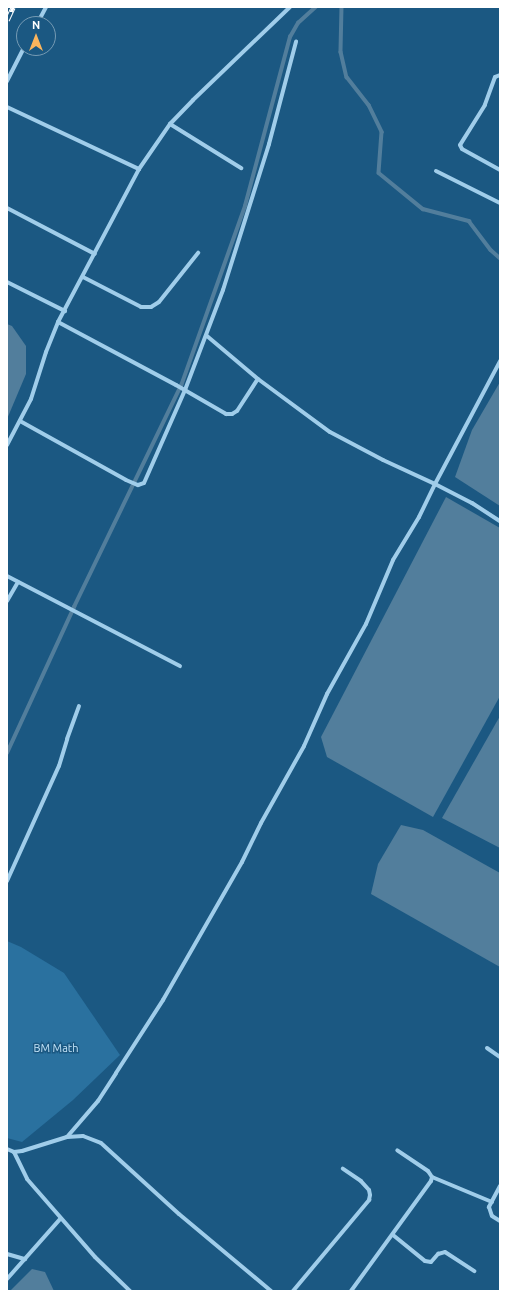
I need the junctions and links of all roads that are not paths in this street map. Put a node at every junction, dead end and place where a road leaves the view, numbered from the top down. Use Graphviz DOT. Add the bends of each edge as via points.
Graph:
graph roads {
  1 [pos="46,7"];
  2 [pos="290,7"];
  3 [pos="41,16"];
  4 [pos="296,42"];
  5 [pos="20,56"];
  6 [pos="500,75"];
  7 [pos="7,81"];
  8 [pos="7,107"];
  9 [pos="170,124"];
  10 [pos="241,168"];
  11 [pos="139,169"];
  12 [pos="500,170"];
  13 [pos="436,171"];
  14 [pos="500,203"];
  15 [pos="7,208"];
  16 [pos="198,253"];
  17 [pos="95,254"];
  18 [pos="83,277"];
  19 [pos="7,282"];
  20 [pos="65,311"];
  21 [pos="58,322"];
  22 [pos="207,336"];
  23 [pos="500,361"];
  24 [pos="258,379"];
  25 [pos="184,390"];
  26 [pos="20,421"];
  27 [pos="7,445"];
  28 [pos="435,484"];
  29 [pos="500,521"];
  30 [pos="7,576"];
  31 [pos="18,582"];
  32 [pos="7,601"];
  33 [pos="180,666"];
  34 [pos="79,706"];
  35 [pos="7,881"];
  36 [pos="487,1048"];
  37 [pos="500,1057"];
  38 [pos="67,1137"];
  39 [pos="7,1149"];
  40 [pos="397,1150"];
  41 [pos="14,1152"];
  42 [pos="342,1169"];
  43 [pos="432,1177"];
  44 [pos="500,1186"];
  45 [pos="492,1202"];
  46 [pos="61,1218"];
  47 [pos="500,1221"];
  48 [pos="393,1235"];
  49 [pos="7,1254"];
  50 [pos="25,1259"];
  51 [pos="474,1271"];
  52 [pos="7,1279"];
  53 [pos="130,1291"];
  54 [pos="271,1291"];
  55 [pos="292,1291"];
  56 [pos="351,1291"];
  1 -- 3 [label="street"];
  2 -- 9 [label="street"];
  4 -- 22 [label="street" via="269,144"];
  5 -- 7 [label="street"];
  6 -- 12 [label="street" via="495,77 485,105 460,145 462,149"];
  8 -- 11 [label="street"];
  9 -- 10 [label="street"];
  9 -- 11 [label="street"];
  11 -- 17 [label="street"];
  13 -- 14 [label="street"];
  15 -- 17 [label="street"];
  16 -- 18 [label="street" via="159,302 151,307 141,307"];
  17 -- 18 [label="street"];
  18 -- 20 [label="street"];
  19 -- 20 [label="street"];
  20 -- 21 [label="street"];
  21 -- 25 [label="street"];
  21 -- 26 [label="street" via="38,382"];
  22 -- 24 [label="street"];
  22 -- 25 [label="street"];
  23 -- 28 [label="street"];
  24 -- 25 [label="street" via="237,411 232,414 220,412"];
  24 -- 28 [label="street" via="330,432"];
  25 -- 26 [label="street" via="146,480 138,485"];
  26 -- 27 [label="street"];
  28 -- 29 [label="street" via="472,502"];
  28 -- 38 [label="street" via="393,560 366,624 327,694 304,746 242,862 166,994 116,1073 98,1101"];
  30 -- 31 [label="street"];
  31 -- 32 [label="street"];
  31 -- 33 [label="street"];
  34 -- 35 [label="street" via="59,766"];
  36 -- 37 [label="street"];
  38 -- 41 [label="street"];
  38 -- 54 [label="street" via="83,1136 101,1143 179,1214"];
  39 -- 41 [label="street"];
  40 -- 43 [label="street" via="428,1171"];
  41 -- 46 [label="street" via="27,1179"];
  42 -- 55 [label="street" via="361,1181 369,1190 369,1200"];
  43 -- 45 [label="street"];
  43 -- 48 [label="street"];
  44 -- 45 [label="street"];
  45 -- 47 [label="street" via="489,1207 490,1213"];
  46 -- 50 [label="street"];
  46 -- 53 [label="street" via="95,1257"];
  48 -- 51 [label="street" via="425,1261 431,1262 438,1254 445,1252"];
  48 -- 56 [label="street"];
  49 -- 50 [label="street"];
  50 -- 52 [label="street"];
}
